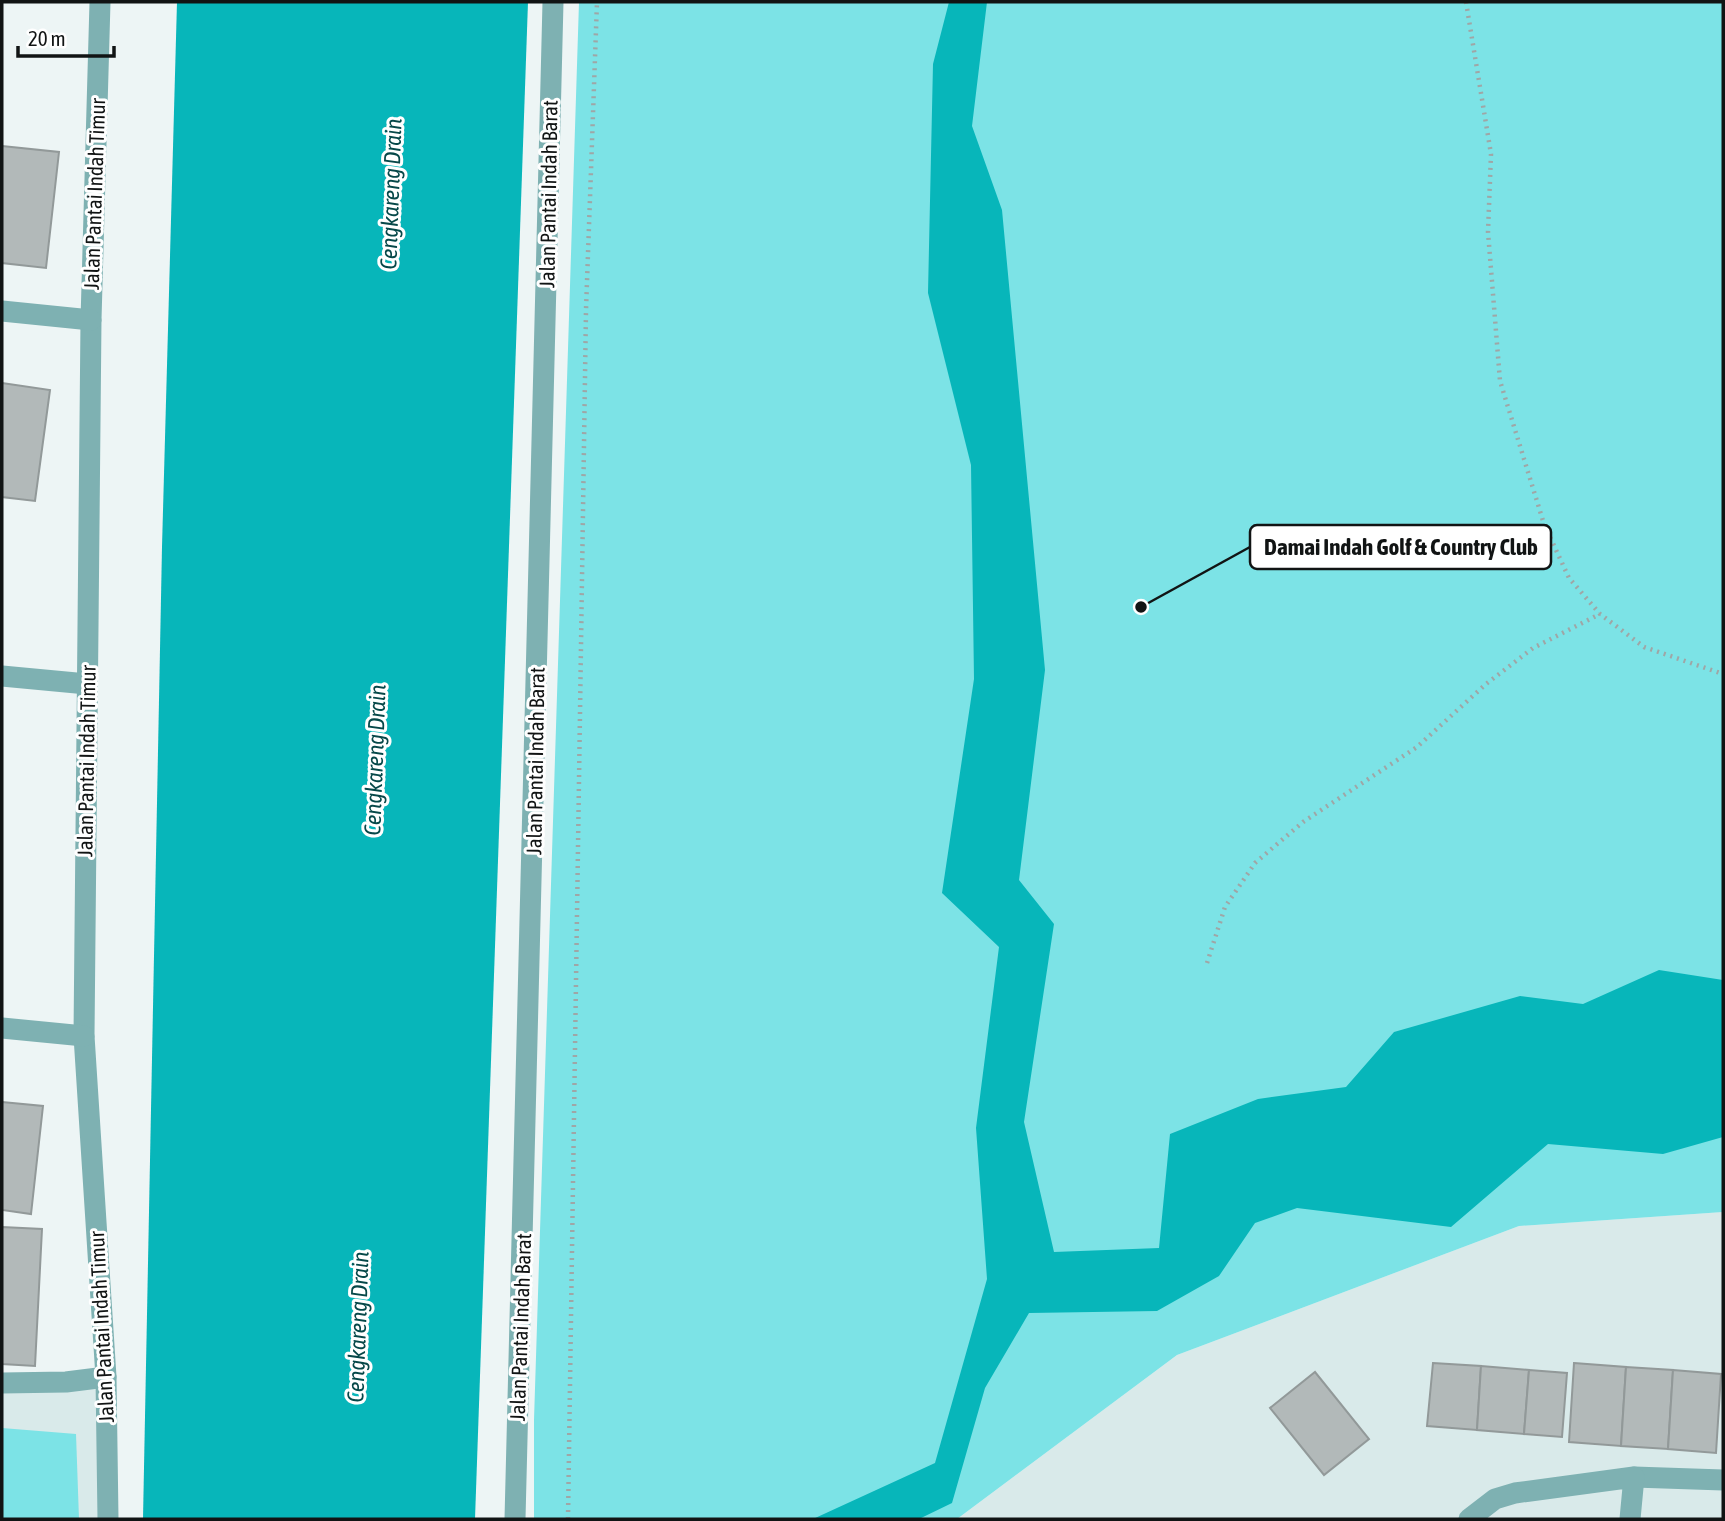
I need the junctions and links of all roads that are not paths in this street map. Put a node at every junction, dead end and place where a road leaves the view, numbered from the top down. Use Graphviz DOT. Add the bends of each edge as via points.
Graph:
graph roads {
  1 [pos="100,2"];
  2 [pos="553,2"];
  3 [pos="2,311"];
  4 [pos="91,320"];
  5 [pos="2,676"];
  6 [pos="87,684"];
  7 [pos="2,1028"];
  8 [pos="84,1036"];
  9 [pos="106,1377"];
  10 [pos="2,1383"];
  11 [pos="1634,1477"];
  12 [pos="1723,1480"];
  13 [pos="108,1519"];
  14 [pos="515,1519"];
  15 [pos="1469,1519"];
  16 [pos="1630,1519"];
  1 -- 4 [label="street, Jalan Pantai Indah Timur"];
  2 -- 14 [label="street, Jalan Pantai Indah Barat"];
  3 -- 4 [label="street"];
  4 -- 6 [label="street, Jalan Pantai Indah Timur"];
  5 -- 6 [label="street"];
  6 -- 8 [label="street, Jalan Pantai Indah Timur"];
  7 -- 8 [label="street"];
  8 -- 9 [label="street, Jalan Pantai Indah Timur"];
  9 -- 10 [label="street"];
  9 -- 13 [label="street, Jalan Pantai Indah Timur"];
  11 -- 12 [label="street"];
  11 -- 15 [label="street" via="1515,1493 1495,1499"];
  11 -- 16 [label="street"];
}
